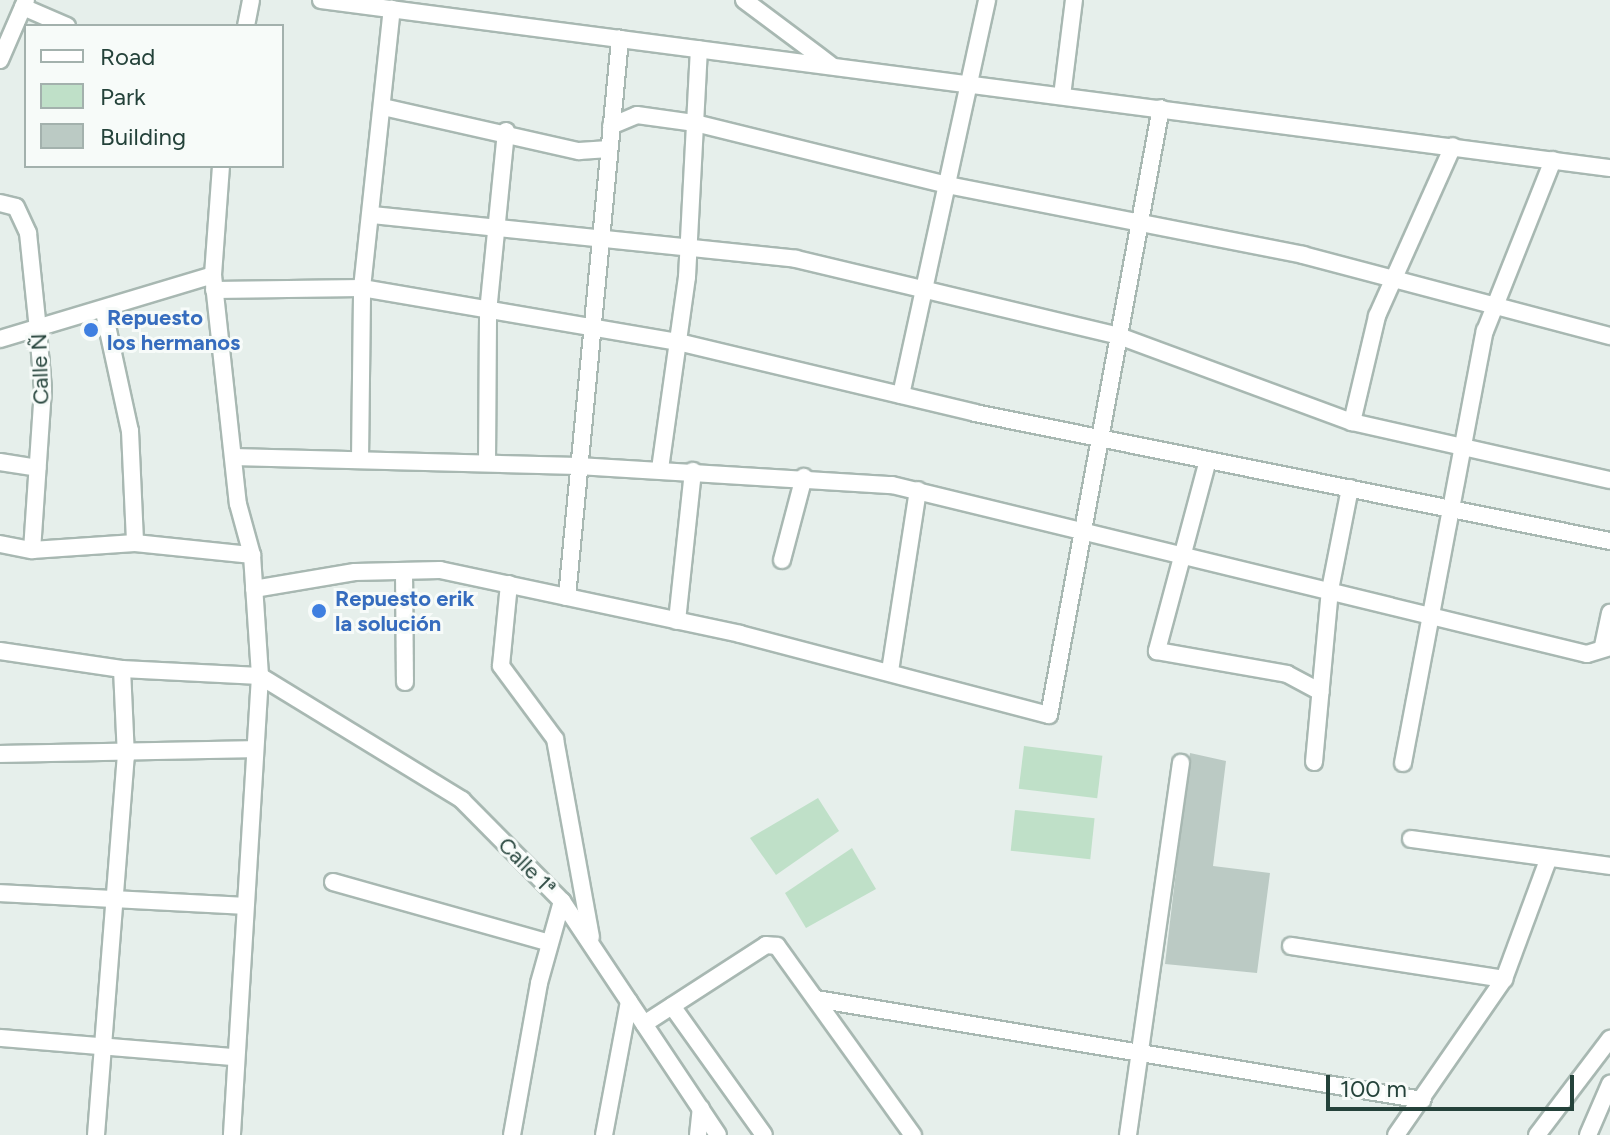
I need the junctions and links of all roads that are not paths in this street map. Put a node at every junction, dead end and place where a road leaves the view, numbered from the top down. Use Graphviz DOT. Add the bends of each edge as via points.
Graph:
graph roads {
  1 [pos="251,0"];
  2 [pos="321,0"];
  3 [pos="744,0"];
  4 [pos="987,0"];
  5 [pos="1074,0"];
  6 [pos="25,3"];
  7 [pos="392,9"];
  8 [pos="63,24"];
  9 [pos="246,24"];
  10 [pos="620,39"];
  11 [pos="699,49"];
  12 [pos="0,60"];
  13 [pos="833,66"];
  14 [pos="971,84"];
  15 [pos="1062,96"];
  16 [pos="383,107"];
  17 [pos="1161,108"];
  18 [pos="695,123"];
  19 [pos="611,126"];
  20 [pos="506,131"];
  21 [pos="1453,146"];
  22 [pos="609,149"];
  23 [pos="1553,160"];
  24 [pos="221,168"];
  25 [pos="1610,168"];
  26 [pos="947,185"];
  27 [pos="0,203"];
  28 [pos="373,215"];
  29 [pos="1140,223"];
  30 [pos="496,231"];
  31 [pos="599,242"];
  32 [pos="688,248"];
  33 [pos="1393,279"];
  34 [pos="214,282"];
  35 [pos="362,288"];
  36 [pos="922,289"];
  37 [pos="1495,306"];
  38 [pos="104,312"];
  39 [pos="488,312"];
  40 [pos="38,330"];
  41 [pos="591,332"];
  42 [pos="1119,336"];
  43 [pos="1610,336"];
  44 [pos="0,339"];
  45 [pos="678,342"];
  46 [pos="901,395"];
  47 [pos="1352,422"];
  48 [pos="1101,434"];
  49 [pos="1462,451"];
  50 [pos="233,457"];
  51 [pos="360,460"];
  52 [pos="1208,460"];
  53 [pos="0,462"];
  54 [pos="487,463"];
  55 [pos="578,466"];
  56 [pos="38,468"];
  57 [pos="660,469"];
  58 [pos="693,471"];
  59 [pos="804,477"];
  60 [pos="1610,480"];
  61 [pos="1350,488"];
  62 [pos="918,490"];
  63 [pos="1453,509"];
  64 [pos="1084,528"];
  65 [pos="1610,541"];
  66 [pos="135,543"];
  67 [pos="0,544"];
  68 [pos="32,550"];
  69 [pos="1178,552"];
  70 [pos="252,555"];
  71 [pos="782,560"];
  72 [pos="404,571"];
  73 [pos="509,584"];
  74 [pos="254,589"];
  75 [pos="1330,590"];
  76 [pos="567,597"];
  77 [pos="1610,613"];
  78 [pos="1430,615"];
  79 [pos="677,621"];
  80 [pos="1607,647"];
  81 [pos="0,651"];
  82 [pos="122,669"];
  83 [pos="890,671"];
  84 [pos="260,676"];
  85 [pos="405,682"];
  86 [pos="1321,692"];
  87 [pos="253,749"];
  88 [pos="0,754"];
  89 [pos="126,757"];
  90 [pos="1314,762"];
  91 [pos="1181,763"];
  92 [pos="1403,763"];
  93 [pos="1411,839"];
  94 [pos="1548,860"];
  95 [pos="1610,866"];
  96 [pos="333,882"];
  97 [pos="0,893"];
  98 [pos="115,897"];
  99 [pos="562,901"];
  100 [pos="244,906"];
  101 [pos="550,943"];
  102 [pos="1291,946"];
  103 [pos="592,947"];
  104 [pos="1504,979"];
  105 [pos="816,999"];
  106 [pos="629,1001"];
  107 [pos="672,1006"];
  108 [pos="644,1024"];
  109 [pos="0,1038"];
  110 [pos="1610,1039"];
  111 [pos="101,1047"];
  112 [pos="1145,1049"];
  113 [pos="233,1057"];
  114 [pos="1610,1084"];
  115 [pos="1423,1100"];
  116 [pos="701,1108"];
  117 [pos="96,1135"];
  118 [pos="232,1135"];
  119 [pos="512,1135"];
  120 [pos="604,1135"];
  121 [pos="698,1135"];
  122 [pos="718,1135"];
  123 [pos="764,1135"];
  124 [pos="913,1135"];
  125 [pos="1128,1135"];
  126 [pos="1396,1135"];
  127 [pos="1537,1135"];
  128 [pos="1588,1135"];
  1 -- 9 [label="street"];
  2 -- 7 [label="street"];
  3 -- 13 [label="street"];
  4 -- 14 [label="street"];
  5 -- 15 [label="street"];
  6 -- 8 [label="street"];
  6 -- 12 [label="street"];
  7 -- 10 [label="street"];
  7 -- 16 [label="street"];
  10 -- 11 [label="street"];
  10 -- 19 [label="street"];
  11 -- 13 [label="street"];
  11 -- 18 [label="street"];
  13 -- 14 [label="street"];
  14 -- 15 [label="street"];
  14 -- 26 [label="street"];
  15 -- 17 [label="street"];
  16 -- 20 [label="street"];
  16 -- 28 [label="street"];
  17 -- 21 [label="street"];
  17 -- 29 [label="street"];
  18 -- 19 [label="street" via="637,115"];
  18 -- 26 [label="street"];
  18 -- 32 [label="street"];
  19 -- 22 [label="street"];
  20 -- 22 [label="street" via="579,151"];
  20 -- 30 [label="street"];
  21 -- 23 [label="street"];
  21 -- 33 [label="street"];
  22 -- 31 [label="street"];
  23 -- 25 [label="street"];
  23 -- 37 [label="street"];
  24 -- 34 [label="street"];
  26 -- 29 [label="street"];
  26 -- 36 [label="street"];
  27 -- 40 [label="street, Calle Ñ" via="16,207 28,233"];
  28 -- 30 [label="street"];
  28 -- 35 [label="street"];
  29 -- 33 [label="street"];
  29 -- 42 [label="street"];
  30 -- 31 [label="street"];
  30 -- 39 [label="street"];
  31 -- 32 [label="street"];
  31 -- 41 [label="street"];
  32 -- 36 [label="street" via="796,259"];
  32 -- 45 [label="street"];
  33 -- 37 [label="street"];
  33 -- 47 [label="street"];
  34 -- 35 [label="street"];
  34 -- 38 [label="street"];
  34 -- 50 [label="street"];
  35 -- 39 [label="street"];
  35 -- 51 [label="street"];
  36 -- 42 [label="street"];
  36 -- 46 [label="street"];
  37 -- 43 [label="street"];
  37 -- 49 [label="street"];
  38 -- 40 [label="street"];
  38 -- 66 [label="street" via="130,431"];
  39 -- 41 [label="street"];
  39 -- 54 [label="street"];
  40 -- 44 [label="street"];
  40 -- 56 [label="street, Calle Ñ"];
  41 -- 45 [label="street"];
  41 -- 55 [label="street"];
  42 -- 47 [label="street"];
  42 -- 48 [label="street"];
  45 -- 46 [label="street"];
  45 -- 57 [label="street"];
  46 -- 48 [label="street"];
  47 -- 49 [label="street"];
  48 -- 52 [label="street"];
  48 -- 64 [label="street"];
  49 -- 60 [label="street"];
  49 -- 63 [label="street"];
  50 -- 51 [label="street"];
  50 -- 70 [label="street"];
  51 -- 54 [label="street"];
  52 -- 61 [label="street"];
  52 -- 69 [label="street"];
  53 -- 56 [label="street"];
  54 -- 55 [label="street"];
  55 -- 57 [label="street"];
  55 -- 76 [label="street"];
  56 -- 68 [label="street, Calle Ñ"];
  57 -- 58 [label="street"];
  58 -- 59 [label="street"];
  58 -- 79 [label="street"];
  59 -- 62 [label="street"];
  59 -- 71 [label="street"];
  61 -- 63 [label="street"];
  61 -- 75 [label="street"];
  62 -- 64 [label="street"];
  62 -- 83 [label="street"];
  63 -- 65 [label="street"];
  63 -- 78 [label="street"];
  64 -- 69 [label="street"];
  64 -- 83 [label="street" via="1049,715"];
  66 -- 68 [label="street"];
  66 -- 70 [label="street"];
  67 -- 68 [label="street"];
  69 -- 75 [label="street"];
  69 -- 86 [label="street" via="1157,651 1287,674"];
  70 -- 74 [label="street"];
  72 -- 73 [label="street"];
  72 -- 74 [label="street"];
  72 -- 85 [label="street"];
  73 -- 76 [label="street"];
  73 -- 103 [label="street" via="501,666 555,739"];
  74 -- 84 [label="street"];
  75 -- 78 [label="street"];
  75 -- 86 [label="street"];
  76 -- 79 [label="street"];
  77 -- 80 [label="street"];
  78 -- 80 [label="street" via="1587,654"];
  78 -- 92 [label="street"];
  79 -- 83 [label="street"];
  81 -- 82 [label="street"];
  82 -- 84 [label="street"];
  82 -- 89 [label="street"];
  84 -- 87 [label="street"];
  84 -- 99 [label="street, Calle 1ª" via="462,800"];
  86 -- 90 [label="street"];
  87 -- 89 [label="street"];
  87 -- 100 [label="street"];
  88 -- 89 [label="street"];
  89 -- 98 [label="street"];
  91 -- 112 [label="street"];
  93 -- 94 [label="street"];
  94 -- 95 [label="street"];
  94 -- 104 [label="street"];
  96 -- 101 [label="street"];
  97 -- 98 [label="street"];
  98 -- 100 [label="street"];
  98 -- 111 [label="street"];
  99 -- 101 [label="street"];
  99 -- 103 [label="street, Calle 1ª"];
  100 -- 113 [label="street"];
  101 -- 119 [label="street"];
  102 -- 104 [label="street"];
  103 -- 106 [label="street, Calle 1ª"];
  104 -- 115 [label="street"];
  105 -- 107 [label="street" via="772,945"];
  105 -- 112 [label="street"];
  105 -- 124 [label="street"];
  106 -- 108 [label="street, Calle 1ª"];
  106 -- 120 [label="street"];
  107 -- 108 [label="street"];
  107 -- 123 [label="street"];
  108 -- 116 [label="street, Calle 1ª"];
  109 -- 111 [label="street"];
  110 -- 127 [label="street"];
  111 -- 113 [label="street"];
  111 -- 117 [label="street"];
  112 -- 115 [label="street"];
  112 -- 125 [label="street"];
  113 -- 118 [label="street"];
  114 -- 128 [label="street"];
  115 -- 126 [label="street"];
  116 -- 121 [label="street"];
  116 -- 122 [label="street, Calle 1ª"];
}
